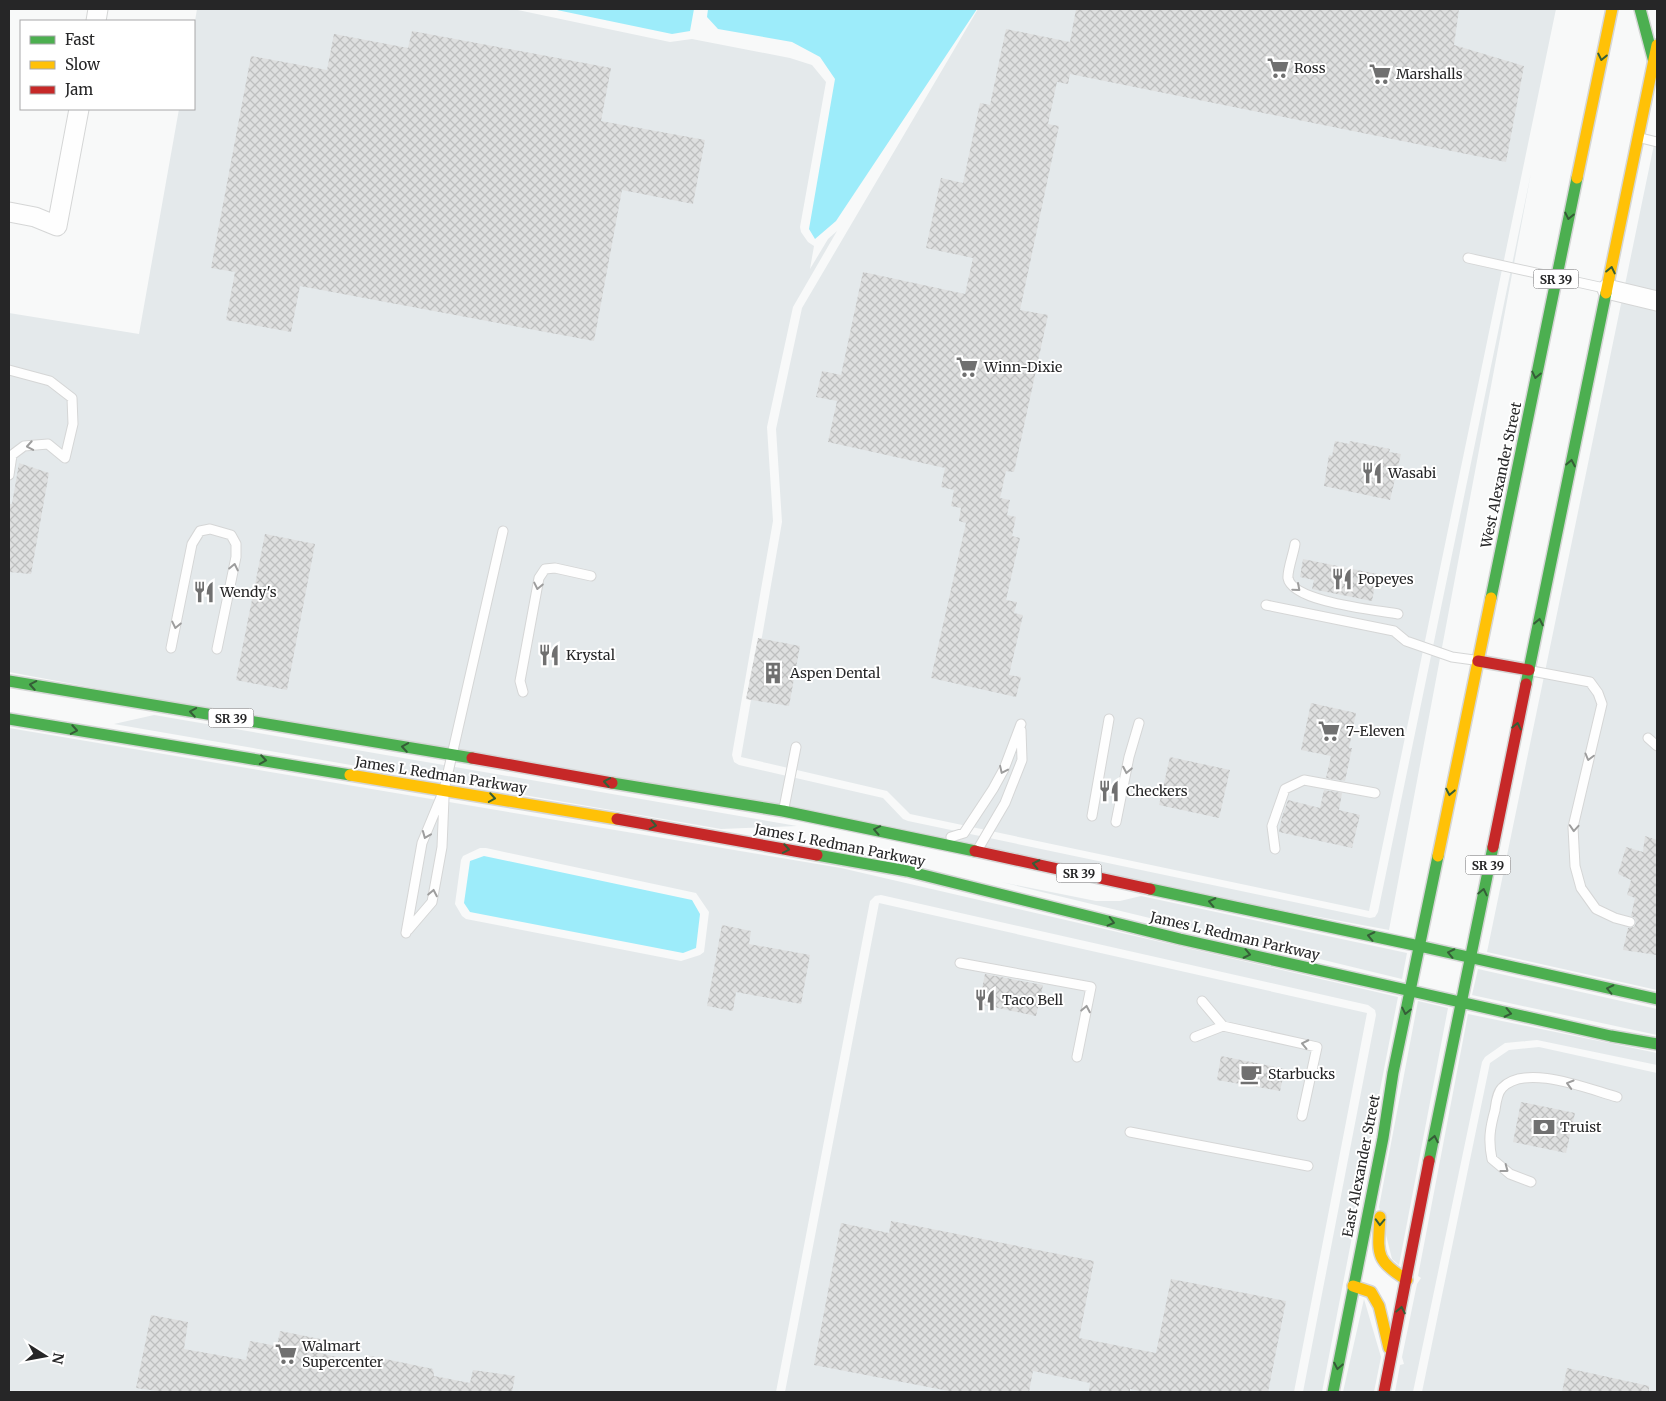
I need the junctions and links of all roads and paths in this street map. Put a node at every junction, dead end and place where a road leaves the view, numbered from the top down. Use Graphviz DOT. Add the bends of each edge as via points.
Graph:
graph roads {
  1 [pos="1612,9"];
  2 [pos="1640,9"];
  3 [pos="1657,46"];
  4 [pos="1654,62"];
  5 [pos="79,110"];
  6 [pos="1639,137"];
  7 [pos="1657,142"];
  8 [pos="9,212"];
  9 [pos="1468,258"];
  10 [pos="1556,278"];
  11 [pos="1607,288"];
  12 [pos="1657,301"];
  13 [pos="9,370"];
  14 [pos="9,474"];
  15 [pos="503,531"];
  16 [pos="1295,544"];
  17 [pos="591,576"];
  18 [pos="1266,605"];
  19 [pos="1398,614"];
  20 [pos="171,648"];
  21 [pos="217,649"];
  22 [pos="1478,661"];
  23 [pos="1529,670"];
  24 [pos="9,681"];
  25 [pos="523,692"];
  26 [pos="153,706"];
  27 [pos="120,713"];
  28 [pos="1109,718"];
  29 [pos="9,719"];
  30 [pos="1139,723"];
  31 [pos="1648,738"];
  32 [pos="1657,746"];
  33 [pos="796,747"];
  34 [pos="453,755"];
  35 [pos="444,790"];
  36 [pos="1375,793"];
  37 [pos="783,811"];
  38 [pos="1092,816"];
  39 [pos="1116,822"];
  40 [pos="771,836"];
  41 [pos="720,838"];
  42 [pos="935,843"];
  43 [pos="1275,849"];
  44 [pos="977,852"];
  45 [pos="958,860"];
  46 [pos="975,875"];
  47 [pos="960,885"];
  48 [pos="1140,886"];
  49 [pos="1111,892"];
  50 [pos="1630,922"];
  51 [pos="1419,946"];
  52 [pos="1469,957"];
  53 [pos="960,962"];
  54 [pos="1410,990"];
  55 [pos="1657,999"];
  56 [pos="1202,1001"];
  57 [pos="1460,1002"];
  58 [pos="1223,1026"];
  59 [pos="1195,1037"];
  60 [pos="1657,1044"];
  61 [pos="1077,1057"];
  62 [pos="1617,1097"];
  63 [pos="1302,1116"];
  64 [pos="1130,1132"];
  65 [pos="1384,1138"];
  66 [pos="1308,1166"];
  67 [pos="1530,1182"];
  68 [pos="1407,1280"];
  69 [pos="1353,1286"];
  70 [pos="1391,1357"];
  71 [pos="1333,1392"];
  72 [pos="1384,1392"];
  1 -- 10 [label="main road, West Alexander Street / SR 39, one-way"];
  2 -- 4 [label="main road"];
  3 -- 4 [label="main road, SR 39"];
  4 -- 6 [label="main road, SR 39"];
  5 -- 8 [label="street" via="57,226"];
  6 -- 7 [label="lane"];
  11 -- 6 [label="main road, SR 39, one-way"];
  9 -- 10 [label="lane"];
  10 -- 11 [label="lane"];
  10 -- 22 [label="main road, West Alexander Street / SR 39, one-way"];
  11 -- 12 [label="street"];
  23 -- 11 [label="main road, SR 39, one-way"];
  13 -- 14 [label="lane, one-way" via="50,381 72,398 73,424 65,458 48,444 24,446 12,455"];
  15 -- 34 [label="lane"];
  16 -- 19 [label="lane, one-way" via="1288,578 1292,587 1308,597"];
  17 -- 25 [label="lane, one-way" via="555,568 545,569 539,578 520,681"];
  18 -- 22 [label="lane" via="1394,631 1406,641 1452,657"];
  21 -- 20 [label="lane, one-way" via="236,544 231,535 210,529 200,531 192,544"];
  22 -- 23 [label="main road"];
  22 -- 51 [label="main road, West Alexander Street / SR 39, one-way"];
  23 -- 50 [label="lane, one-way" via="1590,682 1598,693 1602,704 1573,827 1575,866 1581,888 1596,909"];
  52 -- 23 [label="main road, SR 39, one-way"];
  26 -- 24 [label="main road, James L Redman Parkway / SR 39, one-way"];
  26 -- 27 [label="main road"];
  34 -- 26 [label="main road, James L Redman Parkway / SR 39, one-way"];
  28 -- 38 [label="lane"];
  29 -- 35 [label="main road, James L Redman Parkway, one-way"];
  30 -- 39 [label="lane, one-way"];
  31 -- 32 [label="lane"];
  33 -- 37 [label="lane"];
  34 -- 35 [label="lane"];
  37 -- 34 [label="main road, James L Redman Parkway / SR 39, one-way"];
  35 -- 35 [label="lane, one-way" via="422,843 406,933 432,902 442,847"];
  35 -- 41 [label="main road, James L Redman Parkway, one-way"];
  36 -- 43 [label="lane" via="1304,780 1285,789 1272,826"];
  42 -- 37 [label="main road, James L Redman Parkway / SR 39, one-way"];
  40 -- 41 [label="main road"];
  41 -- 47 [label="main road, James L Redman Parkway, one-way" via="907,871"];
  42 -- 44 [label="main road, James L Redman Parkway / SR 39"];
  44 -- 42 [label="lane, one-way" via="1005,803 1022,760 1021,724 1004,769 967,829"];
  44 -- 45 [label="main road" via="967,859"];
  48 -- 44 [label="main road, James L Redman Parkway / SR 39, one-way"];
  46 -- 47 [label="main road"];
  47 -- 54 [label="main road, James L Redman Parkway, one-way" via="1180,939"];
  48 -- 49 [label="main road"];
  51 -- 48 [label="main road, James L Redman Parkway / SR 39, one-way"];
  52 -- 51 [label="main road, James L Redman Parkway, one-way"];
  51 -- 54 [label="main road, East Alexander Street"];
  55 -- 52 [label="main road, James L Redman Parkway, one-way"];
  52 -- 57 [label="main road, SR 39"];
  61 -- 53 [label="lane, one-way" via="1091,987"];
  54 -- 57 [label="main road, James L Redman Parkway"];
  54 -- 65 [label="main road, East Alexander Street, one-way"];
  56 -- 58 [label="lane"];
  57 -- 60 [label="main road, James L Redman Parkway, one-way"];
  68 -- 57 [label="main road, one-way"];
  58 -- 59 [label="lane"];
  63 -- 58 [label="lane, one-way" via="1317,1047"];
  62 -- 67 [label="lane, one-way" via="1534,1077 1512,1079 1500,1089 1489,1131 1492,1159 1510,1174"];
  64 -- 66 [label="lane"];
  65 -- 68 [label="main road, one-way" via="1378,1252 1390,1271"];
  65 -- 69 [label="main road, East Alexander Street"];
  70 -- 68 [label="main road, one-way"];
  69 -- 70 [label="main road" via="1371,1292 1380,1306"];
  69 -- 71 [label="main road, East Alexander Street, one-way"];
  70 -- 72 [label="main road"];
}
